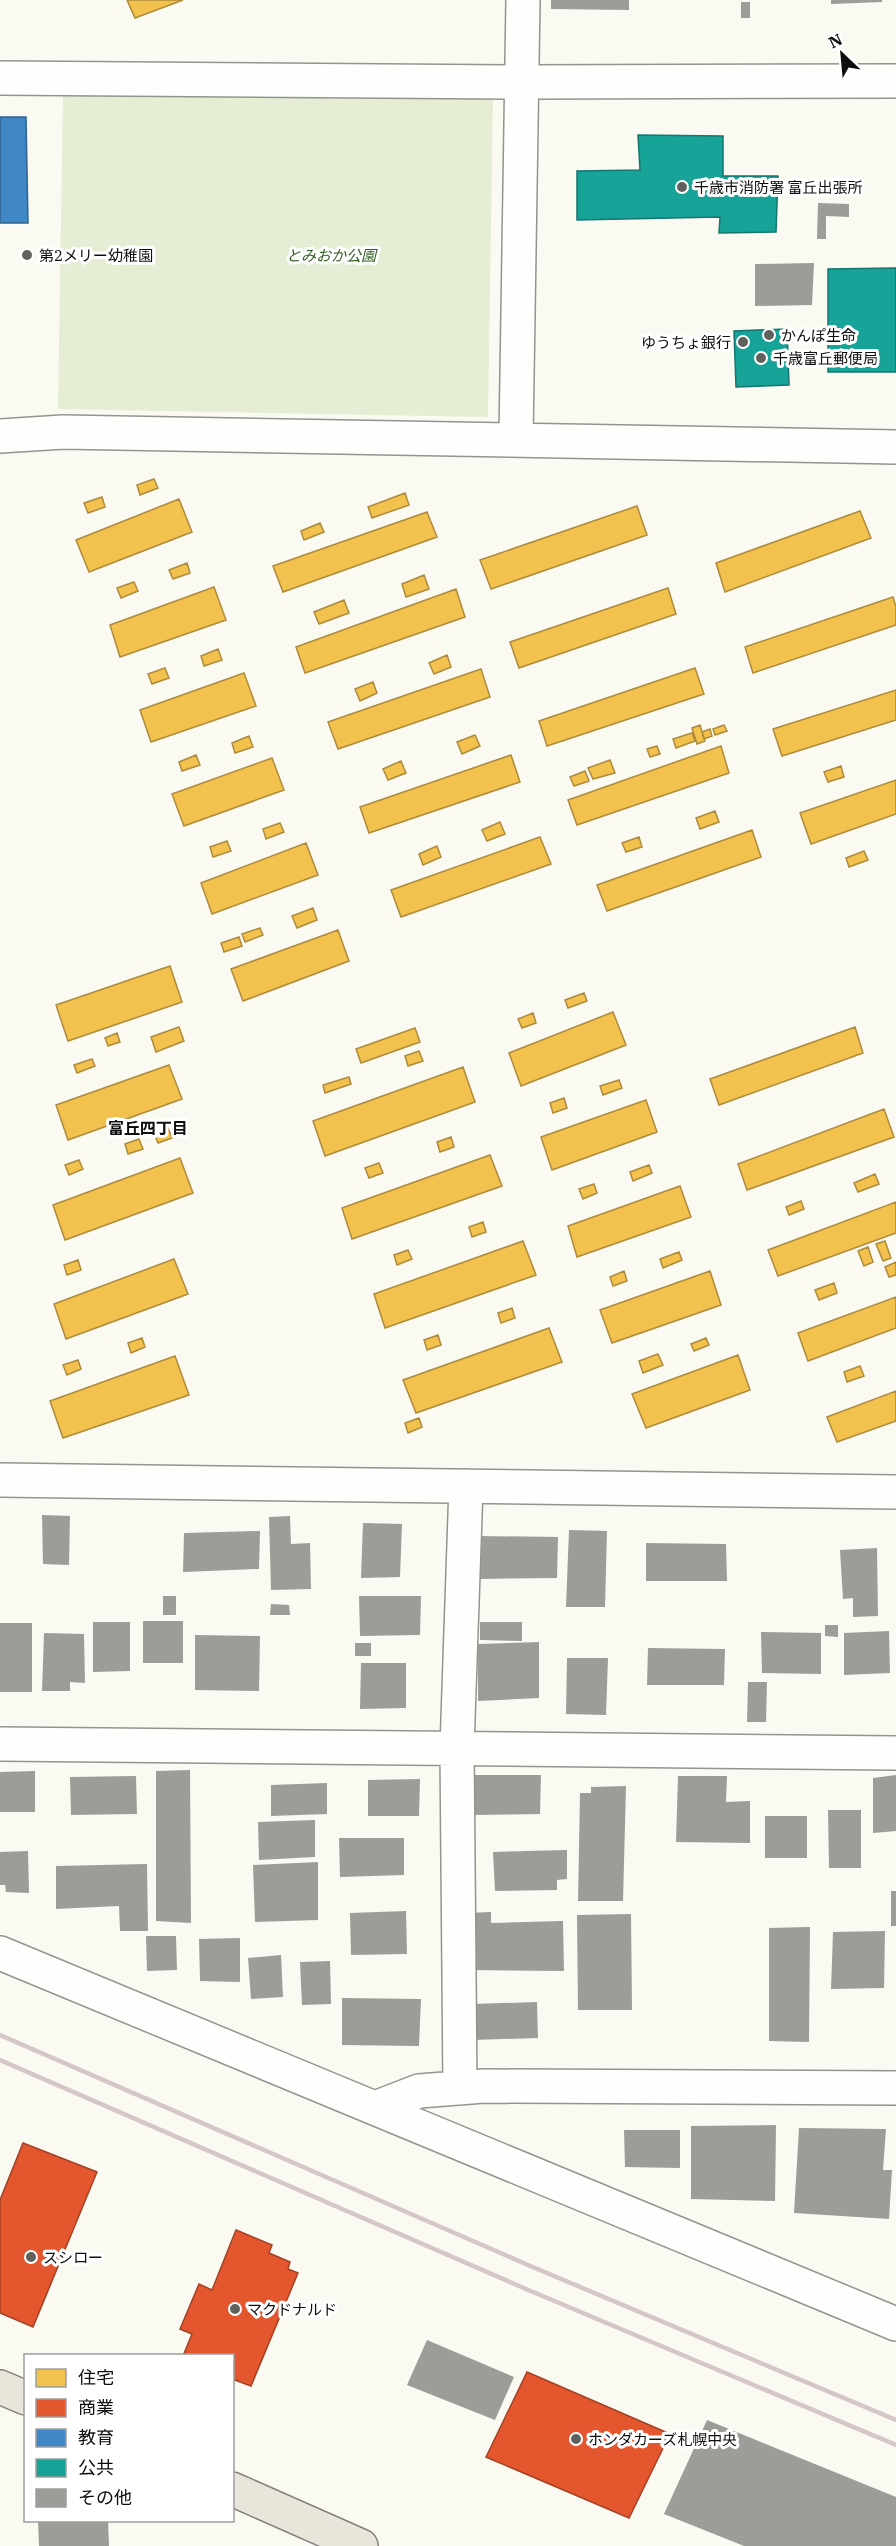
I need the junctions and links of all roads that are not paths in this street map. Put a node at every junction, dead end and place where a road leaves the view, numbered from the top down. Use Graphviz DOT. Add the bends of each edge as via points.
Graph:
graph roads {
  1 [pos="523,0"];
  2 [pos="0,78"];
  3 [pos="896,81"];
  4 [pos="523,82"];
  5 [pos="0,436"];
  6 [pos="516,438"];
  7 [pos="896,447"];
  8 [pos="0,1480"];
  9 [pos="466,1486"];
  10 [pos="896,1492"];
  11 [pos="0,1744"];
  12 [pos="457,1748"];
  13 [pos="896,1753"];
  14 [pos="0,1953"];
  15 [pos="460,2088"];
  16 [pos="896,2088"];
  17 [pos="375,2108"];
  18 [pos="896,2324"];
  19 [pos="0,2387"];
  20 [pos="24,2397"];
  21 [pos="234,2490"];
  22 [pos="361,2546"];
  1 -- 4 [label="street"];
  2 -- 4 [label="street"];
  3 -- 4 [label="street"];
  4 -- 6 [label="street"];
  5 -- 6 [label="street" via="63,432"];
  6 -- 7 [label="street"];
  8 -- 9 [label="street"];
  9 -- 10 [label="street"];
  9 -- 12 [label="street"];
  11 -- 12 [label="street"];
  12 -- 13 [label="street"];
  12 -- 15 [label="street"];
  14 -- 17 [label="street"];
  15 -- 16 [label="street"];
  15 -- 17 [label="street" via="419,2091"];
  17 -- 18 [label="street"];
  19 -- 20 [label="main road"];
  21 -- 22 [label="main road"];
}
